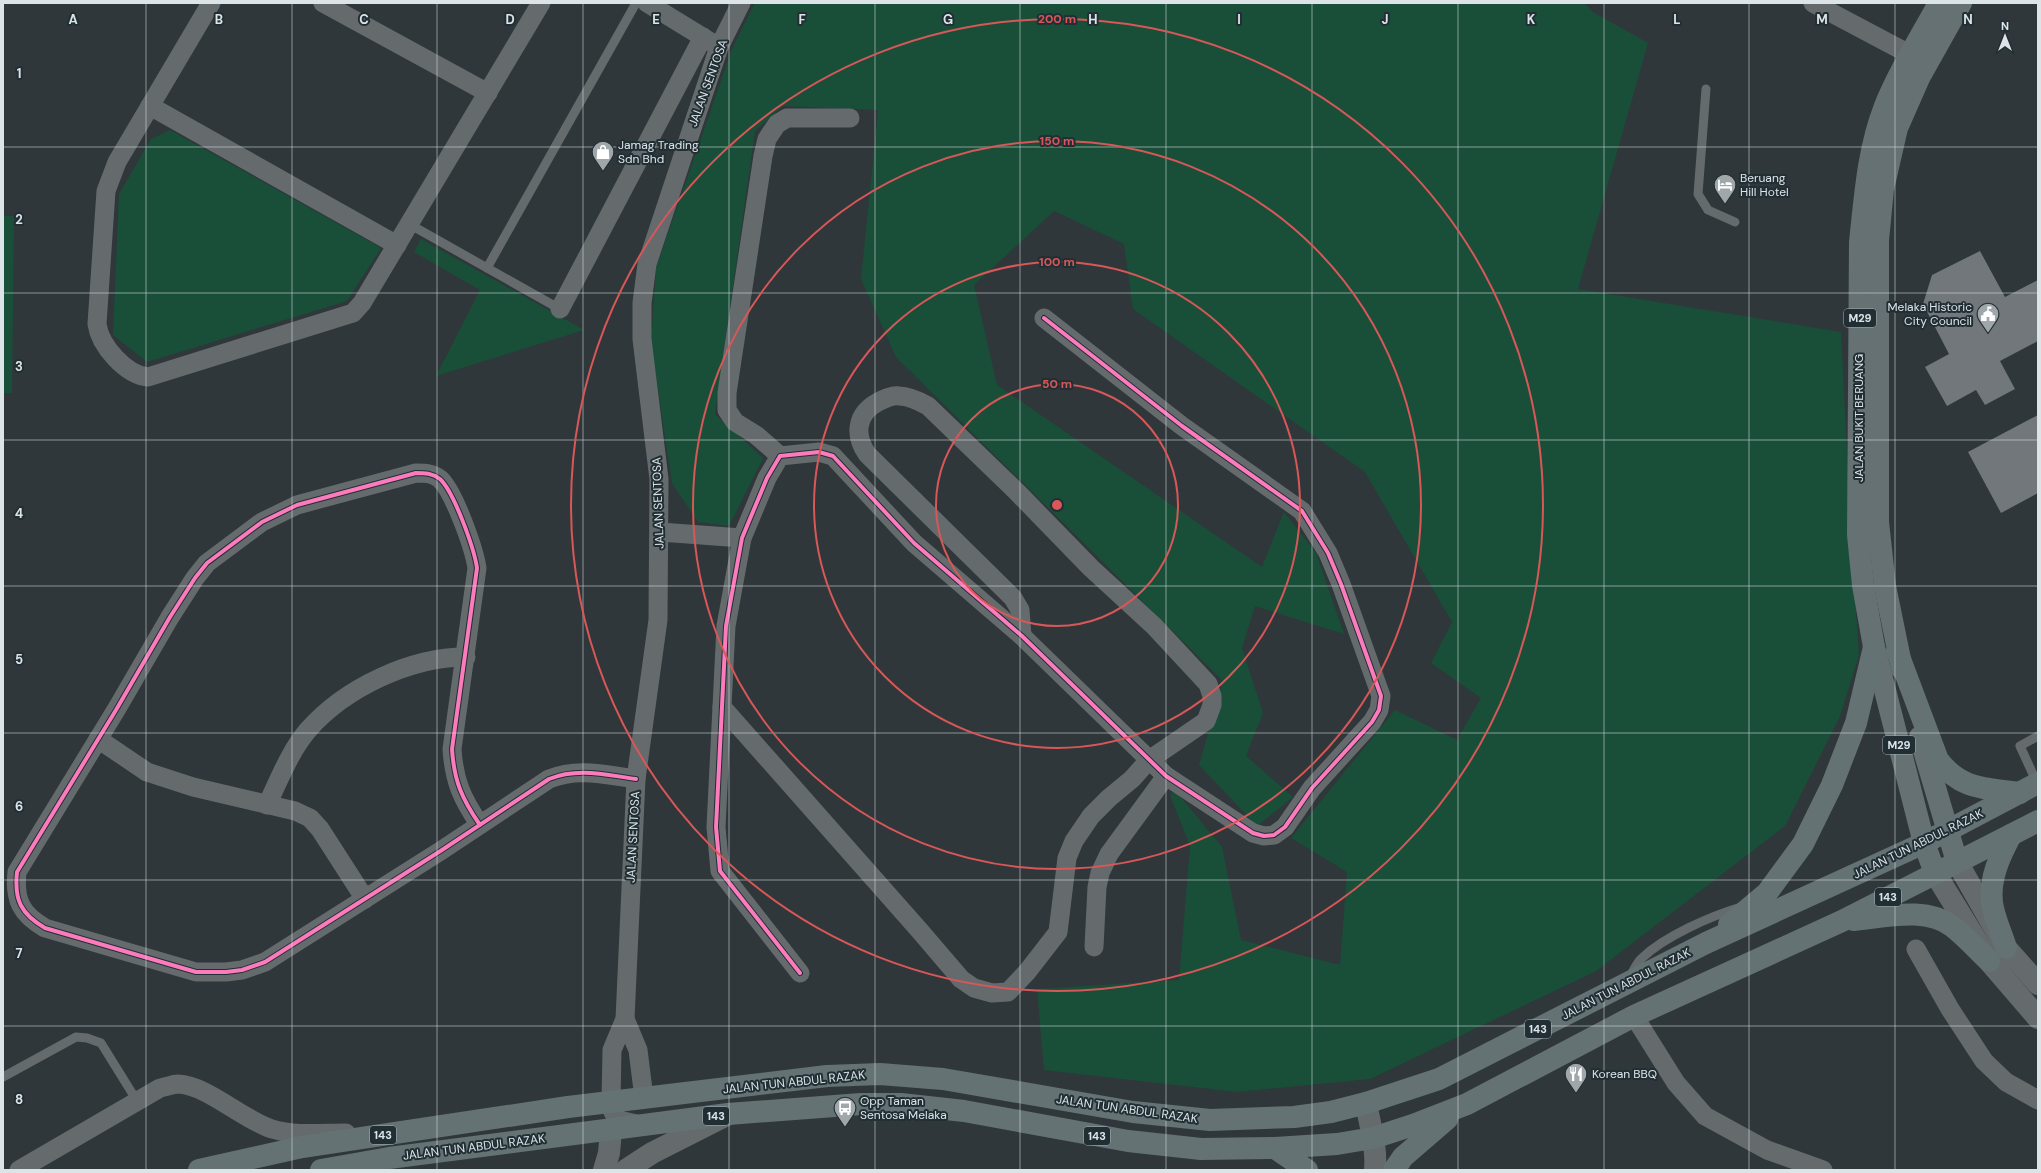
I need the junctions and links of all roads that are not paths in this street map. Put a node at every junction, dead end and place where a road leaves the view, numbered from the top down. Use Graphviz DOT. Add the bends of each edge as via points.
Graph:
graph roads {
  1 [pos="212,3"];
  2 [pos="323,3"];
  3 [pos="541,3"];
  4 [pos="636,3"];
  5 [pos="647,3"];
  6 [pos="741,3"];
  7 [pos="1813,3"];
  8 [pos="1940,3"];
  9 [pos="1961,3"];
  10 [pos="703,37"];
  11 [pos="720,47"];
  12 [pos="1911,55"];
  13 [pos="1706,89"];
  14 [pos="488,93"];
  15 [pos="150,106"];
  16 [pos="850,118"];
  17 [pos="1735,222"];
  18 [pos="409,224"];
  19 [pos="397,245"];
  20 [pos="487,268"];
  21 [pos="560,309"];
  22 [pos="1044,318"];
  23 [pos="780,456"];
  24 [pos="660,532"];
  25 [pos="742,538"];
  26 [pos="1022,636"];
  27 [pos="1874,647"];
  28 [pos="1897,651"];
  29 [pos="466,657"];
  30 [pos="722,707"];
  31 [pos="2038,736"];
  32 [pos="98,739"];
  33 [pos="1149,760"];
  34 [pos="1166,776"];
  35 [pos="636,779"];
  36 [pos="2032,786"];
  37 [pos="267,805"];
  38 [pos="2038,821"];
  39 [pos="480,825"];
  40 [pos="1946,832"];
  41 [pos="2011,835"];
  42 [pos="1924,843"];
  43 [pos="1957,862"];
  44 [pos="1935,873"];
  45 [pos="365,899"];
  46 [pos="1756,902"];
  47 [pos="1842,921"];
  48 [pos="1706,943"];
  49 [pos="1094,948"];
  50 [pos="2006,948"];
  51 [pos="1916,949"];
  52 [pos="1989,961"];
  53 [pos="800,973"];
  54 [pos="2038,984"];
  55 [pos="1624,985"];
  56 [pos="1634,1016"];
  57 [pos="2038,1018"];
  58 [pos="626,1019"];
  59 [pos="3,1077"];
  60 [pos="644,1098"];
  61 [pos="2038,1100"];
  62 [pos="137,1101"];
  63 [pos="611,1102"];
  64 [pos="1366,1104"];
  65 [pos="1467,1104"];
  66 [pos="728,1114"];
  67 [pos="641,1126"];
  68 [pos="611,1130"];
  69 [pos="393,1134"];
  70 [pos="1373,1138"];
  71 [pos="1275,1148"];
  72 [pos="19,1170"];
  73 [pos="199,1170"];
  74 [pos="321,1170"];
  75 [pos="604,1170"];
  76 [pos="626,1170"];
  77 [pos="1307,1170"];
  78 [pos="1376,1170"];
  79 [pos="1394,1170"];
  80 [pos="1824,1170"];
  1 -- 15 [label="street"];
  2 -- 14 [label="street"];
  3 -- 14 [label="street"];
  4 -- 20 [label="lane"];
  5 -- 10 [label="street"];
  6 -- 11 [label="street, JALAN SENTOSA"];
  7 -- 12 [label="street"];
  8 -- 12 [label="main road, JALAN BUKIT BERUANG / M29"];
  9 -- 28 [label="main road, JALAN BUKIT BERUANG / M29" via="1919,78 1897,128 1883,189 1879,233 1878,522 1885,586"];
  10 -- 11 [label="street"];
  10 -- 21 [label="street"];
  11 -- 24 [label="street, JALAN SENTOSA" via="646,264 642,339 659,479"];
  12 -- 27 [label="main road, JALAN BUKIT BERUANG / M29" via="1885,106 1872,149 1860,242 1858,535 1863,585"];
  13 -- 17 [label="lane" via="1698,194 1708,210"];
  14 -- 18 [label="street"];
  15 -- 19 [label="street"];
  15 -- 19 [label="street" via="117,162 106,191 97,324 98,334 103,343 138,376 148,377 353,313 362,303"];
  16 -- 23 [label="street" via="787,118 777,124 767,139 763,156 727,393 727,410 735,422 756,435"];
  18 -- 19 [label="street"];
  18 -- 20 [label="lane"];
  20 -- 21 [label="lane"];
  22 -- 34 [label="street" via="1182,426 1302,511 1328,553 1381,696 1379,710 1372,722 1312,788 1285,828 1274,835 1253,833"];
  23 -- 25 [label="street" via="767,478"];
  23 -- 26 [label="street" via="819,452 833,456 914,543"];
  24 -- 25 [label="street"];
  24 -- 35 [label="street, JALAN SENTOSA" via="658,620"];
  25 -- 30 [label="street" via="726,626"];
  26 -- 33 [label="street"];
  26 -- 33 [label="street" via="1020,610 1013,598 864,450 858,437 859,424 870,406 897,396 916,400 928,406 1091,568 1154,626 1208,684 1212,704 1206,721"];
  27 -- 42 [label="main road, JALAN BUKIT BERUANG / M29"];
  27 -- 46 [label="highway" via="1856,723 1832,785 1803,844 1767,893"];
  28 -- 36 [label="highway" via="1938,760 1948,773 1963,783 1979,787"];
  28 -- 40 [label="main road, JALAN BUKIT BERUANG / M29"];
  29 -- 32 [label="street" via="478,568 475,552 448,488 439,478 428,472 409,474 297,505 262,522 207,563 170,617"];
  29 -- 37 [label="street" via="451,657 417,664 361,687 308,730 292,754"];
  29 -- 39 [label="street" via="452,749 453,768 467,807"];
  30 -- 33 [label="street" via="961,979 974,988 992,993 1008,992 1058,932 1067,858 1074,841 1091,816"];
  30 -- 53 [label="street" via="716,827 720,871"];
  31 -- 36 [label="lane" via="2020,746"];
  32 -- 37 [label="street" via="147,772 193,788"];
  32 -- 45 [label="street" via="17,872 17,897 23,911 32,921 45,928 196,972 226,972 242,970 265,962"];
  33 -- 34 [label="street"];
  34 -- 49 [label="street" via="1109,854 1100,873"];
  35 -- 39 [label="street" via="578,771 563,773 549,779"];
  35 -- 58 [label="street, JALAN SENTOSA"];
  36 -- 40 [label="highway, JALAN TUN ABDUL RAZAK / 143"];
  37 -- 45 [label="street" via="295,811 310,818 332,846"];
  38 -- 41 [label="highway, JALAN TUN ABDUL RAZAK / 143"];
  39 -- 45 [label="street"];
  40 -- 42 [label="highway, JALAN TUN ABDUL RAZAK / 143"];
  40 -- 43 [label="main road, JALAN BUKIT BERUANG"];
  41 -- 43 [label="highway, JALAN TUN ABDUL RAZAK / 143"];
  41 -- 50 [label="highway" via="1997,862 1992,885 1992,904"];
  42 -- 44 [label="main road, JALAN BUKIT BERUANG"];
  42 -- 48 [label="highway, JALAN TUN ABDUL RAZAK / 143"];
  43 -- 44 [label="highway, JALAN TUN ABDUL RAZAK / 143"];
  43 -- 50 [label="main road"];
  44 -- 47 [label="highway, JALAN TUN ABDUL RAZAK / 143"];
  44 -- 52 [label="main road"];
  46 -- 48 [label="highway"];
  46 -- 55 [label="lane" via="1717,914 1656,947 1641,958"];
  47 -- 52 [label="highway" via="1897,915 1938,918 1952,926"];
  47 -- 56 [label="highway, JALAN TUN ABDUL RAZAK / 143"];
  48 -- 55 [label="highway, JALAN TUN ABDUL RAZAK / 143"];
  50 -- 54 [label="main road"];
  51 -- 61 [label="street" via="1950,1009 1984,1061 2006,1082"];
  52 -- 57 [label="main road"];
  55 -- 64 [label="highway, JALAN TUN ABDUL RAZAK / 143" via="1439,1079"];
  56 -- 65 [label="highway, JALAN TUN ABDUL RAZAK / 143"];
  56 -- 80 [label="street" via="1676,1083 1705,1116 1767,1150"];
  58 -- 60 [label="street, JALAN SENTOSA" via="638,1050"];
  58 -- 63 [label="street, JALAN SENTOSA" via="612,1050"];
  59 -- 62 [label="lane" via="76,1037 87,1038 101,1043"];
  60 -- 63 [label="highway, JALAN TUN ABDUL RAZAK / 143"];
  60 -- 64 [label="highway, JALAN TUN ABDUL RAZAK / 143" via="828,1076 880,1074 943,1078 1133,1112 1210,1120 1294,1117"];
  62 -- 69 [label="street" via="160,1088 179,1084 204,1092 256,1123 289,1133"];
  62 -- 72 [label="street"];
  63 -- 67 [label="street, JALAN SENTOSA" via="613,1112 619,1120"];
  63 -- 69 [label="highway, JALAN TUN ABDUL RAZAK / 143"];
  64 -- 70 [label="main road"];
  65 -- 70 [label="highway, JALAN TUN ABDUL RAZAK / 143" via="1413,1126"];
  65 -- 79 [label="highway" via="1419,1142"];
  66 -- 67 [label="highway, JALAN TUN ABDUL RAZAK / 143"];
  66 -- 71 [label="highway, JALAN TUN ABDUL RAZAK / 143" via="861,1104 902,1104 964,1111 1128,1141 1201,1149"];
  66 -- 76 [label="main road" via="652,1153"];
  67 -- 68 [label="highway, JALAN TUN ABDUL RAZAK / 143"];
  68 -- 74 [label="highway, JALAN TUN ABDUL RAZAK / 143" via="389,1158"];
  68 -- 75 [label="main road"];
  69 -- 73 [label="highway, JALAN TUN ABDUL RAZAK / 143" via="302,1147"];
  70 -- 71 [label="highway, JALAN TUN ABDUL RAZAK / 143" via="1337,1144"];
  70 -- 78 [label="main road"];
  71 -- 77 [label="highway"];
}
